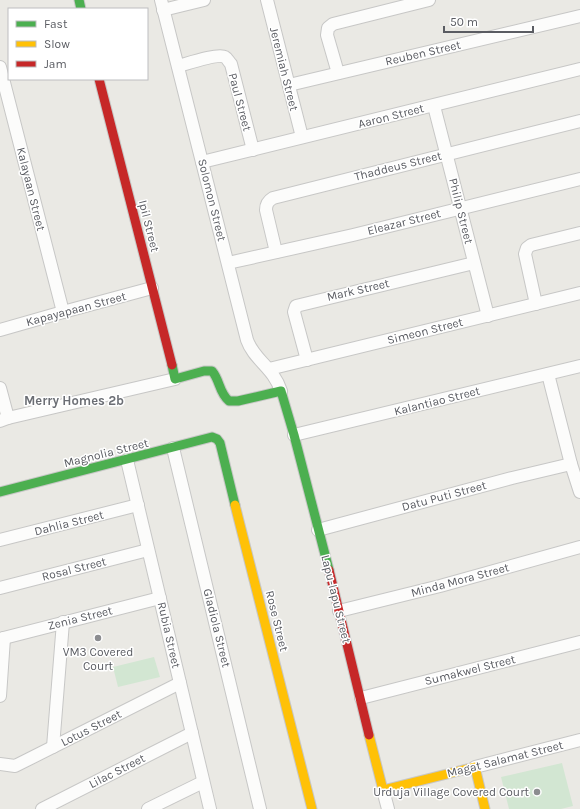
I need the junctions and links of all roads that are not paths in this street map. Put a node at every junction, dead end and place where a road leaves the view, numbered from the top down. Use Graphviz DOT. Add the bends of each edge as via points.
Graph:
graph roads {
  1 [pos="204,0"];
  2 [pos="267,0"];
  3 [pos="429,0"];
  4 [pos="162,5"];
  5 [pos="580,16"];
  6 [pos="178,66"];
  7 [pos="0,67"];
  8 [pos="580,69"];
  9 [pos="338,73"];
  10 [pos="99,80"];
  11 [pos="289,86"];
  12 [pos="434,106"];
  13 [pos="580,120"];
  14 [pos="302,137"];
  15 [pos="253,150"];
  16 [pos="446,154"];
  17 [pos="202,162"];
  18 [pos="580,179"];
  19 [pos="460,208"];
  20 [pos="580,233"];
  21 [pos="276,252"];
  22 [pos="228,263"];
  23 [pos="474,263"];
  24 [pos="152,288"];
  25 [pos="580,293"];
  26 [pos="536,304"];
  27 [pos="62,312"];
  28 [pos="488,316"];
  29 [pos="0,330"];
  30 [pos="307,360"];
  31 [pos="580,366"];
  32 [pos="270,369"];
  33 [pos="548,374"];
  34 [pos="175,379"];
  35 [pos="0,388"];
  36 [pos="282,391"];
  37 [pos="4,420"];
  38 [pos="294,435"];
  39 [pos="217,439"];
  40 [pos="173,448"];
  41 [pos="127,460"];
  42 [pos="570,464"];
  43 [pos="0,492"];
  44 [pos="580,492"];
  45 [pos="138,505"];
  46 [pos="318,530"];
  47 [pos="0,540"];
  48 [pos="580,547"];
  49 [pos="148,550"];
  50 [pos="0,588"];
  51 [pos="160,598"];
  52 [pos="339,611"];
  53 [pos="63,622"];
  54 [pos="2,638"];
  55 [pos="580,642"];
  56 [pos="180,683"];
  57 [pos="0,696"];
  58 [pos="361,698"];
  59 [pos="192,732"];
  60 [pos="580,740"];
  61 [pos="53,747"];
  62 [pos="0,764"];
  63 [pos="475,767"];
  64 [pos="203,782"];
  65 [pos="383,790"];
  66 [pos="42,809"];
  67 [pos="148,809"];
  68 [pos="210,809"];
  69 [pos="260,809"];
  70 [pos="312,809"];
  71 [pos="388,809"];
  72 [pos="486,809"];
  1 -- 4 [label="street"];
  2 -- 11 [label="street, Jeremiah Street"];
  3 -- 9 [label="street" via="332,24 327,35"];
  4 -- 6 [label="street, Solomon Street"];
  5 -- 9 [label="street, Reuben Street"];
  6 -- 15 [label="street, Paul Street" via="216,56 224,56 228,60"];
  6 -- 17 [label="street, Solomon Street"];
  7 -- 27 [label="street, Kalayaan Street"];
  8 -- 12 [label="street, Aaron Street"];
  9 -- 11 [label="street, Reuben Street"];
  10 -- 24 [label="street, Ipil Street"];
  11 -- 14 [label="street, Jeremiah Street"];
  12 -- 14 [label="street, Aaron Street"];
  12 -- 16 [label="street, Philip Street"];
  13 -- 16 [label="street, Thaddeus Street"];
  14 -- 15 [label="street, Aaron Street"];
  15 -- 17 [label="street, Aaron Street"];
  16 -- 19 [label="street, Philip Street"];
  16 -- 21 [label="street, Thaddeus Street" via="269,200 266,210"];
  17 -- 22 [label="street, Solomon Street"];
  18 -- 19 [label="street, Eleazar Street"];
  19 -- 21 [label="street, Eleazar Street"];
  19 -- 23 [label="street, Philip Street"];
  20 -- 26 [label="street" via="527,248 525,254"];
  21 -- 22 [label="street, Eleazar Street"];
  22 -- 32 [label="street, Solomon Street" via="249,346"];
  23 -- 28 [label="street, Philip Street"];
  23 -- 30 [label="street, Mark Street" via="296,306 294,312"];
  24 -- 27 [label="street, Kapayapaan Street"];
  24 -- 34 [label="street, Ipil Street"];
  25 -- 26 [label="street, Simeon Street"];
  26 -- 28 [label="street, Simeon Street"];
  27 -- 29 [label="street, Kapayapaan Street"];
  28 -- 30 [label="street, Simeon Street"];
  30 -- 32 [label="street, Simeon Street"];
  31 -- 33 [label="street, Kalantiao Street"];
  32 -- 36 [label="street, Solomon Street"];
  33 -- 38 [label="street, Kalantiao Street"];
  33 -- 42 [label="street"];
  34 -- 36 [label="street" via="212,371 217,377 223,396 229,401"];
  34 -- 37 [label="street"];
  35 -- 37 [label="street"];
  36 -- 38 [label="street, Lapu-lapu Street"];
  38 -- 46 [label="street, Lapu-lapu Street"];
  39 -- 40 [label="street, Magnolia Street" via="212,437"];
  39 -- 70 [label="street, Rose Street"];
  40 -- 41 [label="street, Magnolia Street"];
  40 -- 69 [label="street, Gladiola Street"];
  41 -- 43 [label="street, Magnolia Street"];
  41 -- 45 [label="street, Rubia Street"];
  42 -- 44 [label="street"];
  42 -- 46 [label="street, Datu Puti Street"];
  45 -- 47 [label="street, Dahlia Street"];
  45 -- 49 [label="street, Rubia Street"];
  46 -- 52 [label="street, Lapu-lapu Street"];
  48 -- 52 [label="street, Minda Mora Street"];
  49 -- 50 [label="street, Rosal Street"];
  49 -- 51 [label="street, Rubia Street"];
  51 -- 53 [label="street, Zenia Street"];
  51 -- 56 [label="street, Rubia Street"];
  52 -- 58 [label="street, Lapu-lapu Street"];
  53 -- 54 [label="street, Zenia Street"];
  53 -- 61 [label="street"];
  54 -- 57 [label="street"];
  55 -- 58 [label="street, Sumakwel Street"];
  56 -- 59 [label="street, Rubia Street"];
  56 -- 61 [label="street, Lotus Street"];
  58 -- 65 [label="street, Lapu-lapu Street"];
  59 -- 64 [label="street, Rubia Street"];
  59 -- 66 [label="street, Lilac Street"];
  60 -- 63 [label="street, Magat Salamat Street"];
  61 -- 62 [label="street, Lotus Street" via="15,766"];
  63 -- 65 [label="street, Magat Salamat Street"];
  63 -- 72 [label="street"];
  64 -- 67 [label="street"];
  64 -- 68 [label="street, Rubia Street"];
  65 -- 71 [label="street, Lapu-lapu Street"];
}
